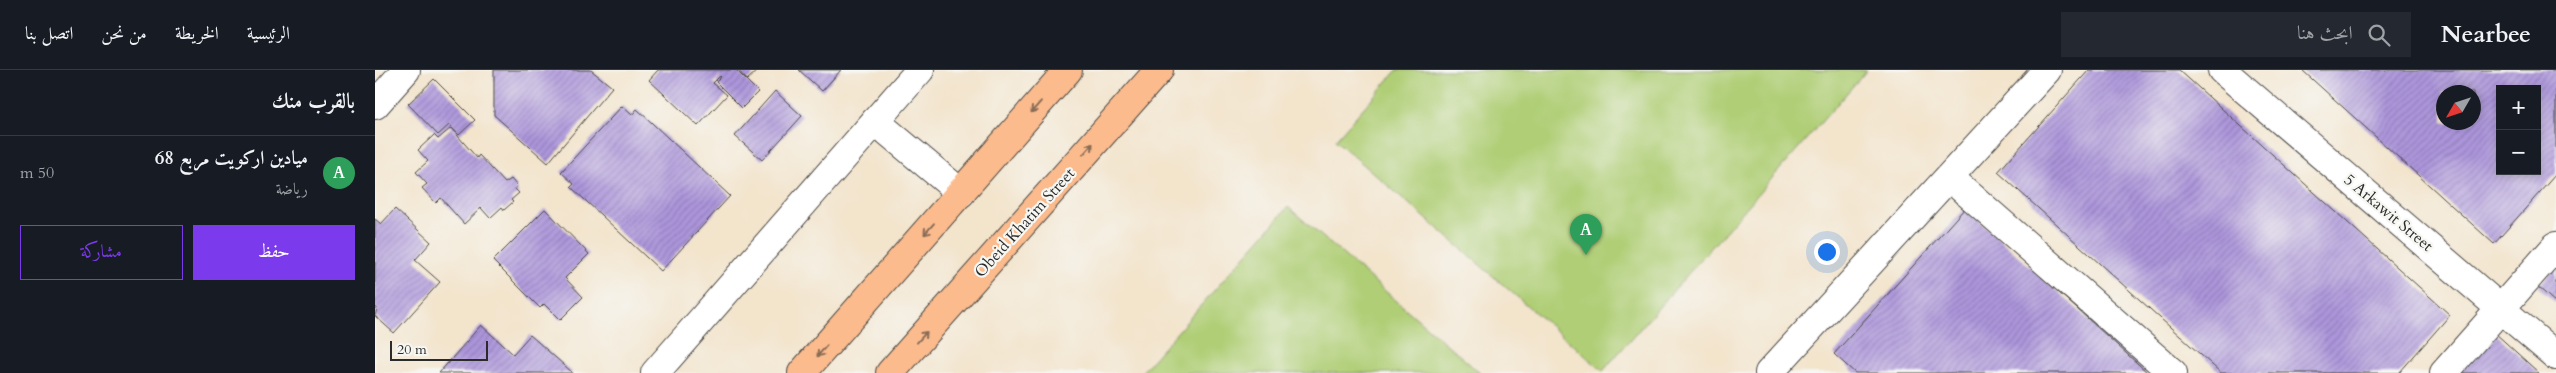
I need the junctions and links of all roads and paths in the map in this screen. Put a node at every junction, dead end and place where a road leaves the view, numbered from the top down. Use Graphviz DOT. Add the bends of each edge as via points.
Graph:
graph roads {
  1 [pos="920,70"];
  2 [pos="1068,70"];
  3 [pos="1159,70"];
  4 [pos="2047,70"];
  5 [pos="2222,70"];
  6 [pos="394,74"];
  7 [pos="375,106"];
  8 [pos="875,121"];
  9 [pos="1949,177"];
  10 [pos="961,193"];
  11 [pos="2556,246"];
  12 [pos="2502,308"];
  13 [pos="2556,356"];
  14 [pos="1785,368"];
  15 [pos="655,373"];
  16 [pos="802,373"];
  17 [pos="890,373"];
  18 [pos="2173,373"];
  19 [pos="2444,373"];
  1 -- 8 [label="street"];
  2 -- 10 [label="main road, one-way"];
  17 -- 3 [label="main road, Obeid Khatim Street, one-way"];
  4 -- 9 [label="street"];
  5 -- 12 [label="street, 5 Arkawit Street"];
  6 -- 7 [label="street"];
  8 -- 10 [label="street"];
  8 -- 15 [label="street"];
  9 -- 14 [label="street"];
  9 -- 18 [label="street"];
  10 -- 16 [label="main road, one-way"];
  11 -- 12 [label="street"];
  12 -- 13 [label="street, 5 Arkawit Street"];
  12 -- 19 [label="street"];
}
